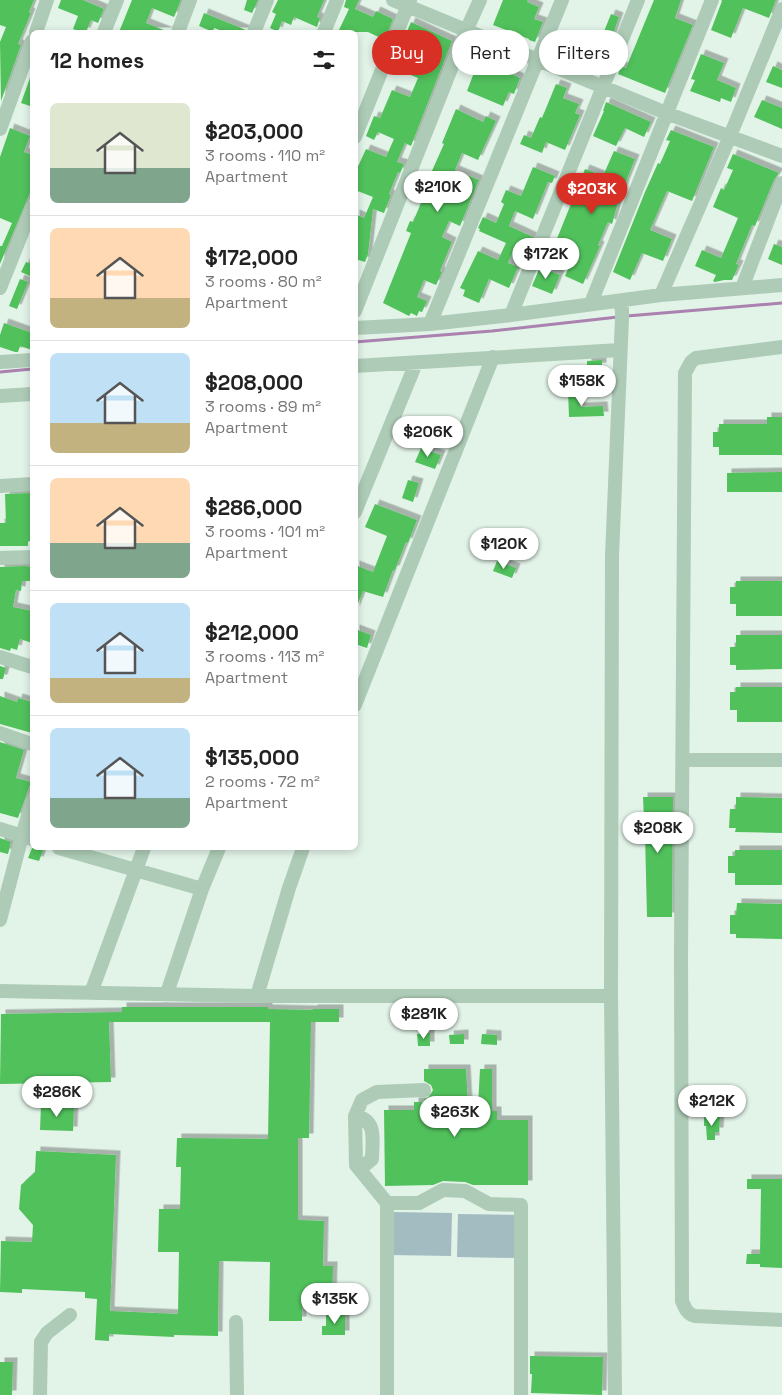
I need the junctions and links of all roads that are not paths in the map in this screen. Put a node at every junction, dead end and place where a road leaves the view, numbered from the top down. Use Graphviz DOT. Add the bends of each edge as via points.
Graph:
graph roads {
  1 [pos="48,0"];
  2 [pos="117,0"];
  3 [pos="190,0"];
  4 [pos="267,0"];
  5 [pos="337,0"];
  6 [pos="393,0"];
  7 [pos="480,0"];
  8 [pos="562,0"];
  9 [pos="638,0"];
  10 [pos="712,0"];
  11 [pos="408,3"];
  12 [pos="782,9"];
  13 [pos="37,30"];
  14 [pos="105,30"];
  15 [pos="179,30"];
  16 [pos="255,30"];
  17 [pos="325,30"];
  18 [pos="464,30"];
  19 [pos="466,30"];
  20 [pos="30,46"];
  21 [pos="529,56"];
  22 [pos="538,60"];
  23 [pos="452,66"];
  24 [pos="603,87"];
  25 [pos="666,113"];
  26 [pos="0,129"];
  27 [pos="358,129"];
  28 [pos="730,136"];
  29 [pos="782,156"];
  30 [pos="782,183"];
  31 [pos="30,213"];
  32 [pos="782,285"];
  33 [pos="0,288"];
  34 [pos="742,288"];
  35 [pos="661,295"];
  36 [pos="358,303"];
  37 [pos="591,304"];
  38 [pos="620,305"];
  39 [pos="511,315"];
  40 [pos="430,324"];
  41 [pos="358,328"];
  42 [pos="620,345"];
  43 [pos="782,347"];
  44 [pos="493,357"];
  45 [pos="30,360"];
  46 [pos="0,362"];
  47 [pos="416,363"];
  48 [pos="358,366"];
  49 [pos="30,394"];
  50 [pos="0,396"];
  51 [pos="30,484"];
  52 [pos="0,486"];
  53 [pos="358,505"];
  54 [pos="30,557"];
  55 [pos="0,558"];
  56 [pos="0,657"];
  57 [pos="30,666"];
  58 [pos="358,697"];
  59 [pos="0,733"];
  60 [pos="30,743"];
  61 [pos="683,760"];
  62 [pos="782,760"];
  63 [pos="30,816"];
  64 [pos="0,829"];
  65 [pos="27,838"];
  66 [pos="66,850"];
  67 [pos="143,850"];
  68 [pos="218,850"];
  69 [pos="303,850"];
  70 [pos="135,871"];
  71 [pos="202,890"];
  72 [pos="1,914"];
  73 [pos="0,991"];
  74 [pos="91,993"];
  75 [pos="166,996"];
  76 [pos="257,996"];
  77 [pos="612,996"];
  78 [pos="424,1090"];
  79 [pos="356,1116"];
  80 [pos="356,1141"];
  81 [pos="378,1141"];
  82 [pos="356,1165"];
  83 [pos="387,1203"];
  84 [pos="70,1315"];
  85 [pos="780,1319"];
  86 [pos="236,1322"];
  87 [pos="40,1395"];
  88 [pos="237,1395"];
  89 [pos="387,1395"];
  90 [pos="521,1395"];
  91 [pos="615,1395"];
  1 -- 13 [label="street"];
  2 -- 14 [label="street"];
  3 -- 15 [label="street"];
  4 -- 16 [label="street"];
  5 -- 17 [label="street"];
  6 -- 11 [label="street"];
  7 -- 19 [label="street"];
  8 -- 22 [label="street"];
  9 -- 24 [label="street"];
  10 -- 25 [label="street"];
  11 -- 18 [label="street"];
  11 -- 27 [label="street"];
  12 -- 28 [label="street"];
  20 -- 26 [label="street"];
  21 -- 22 [label="street"];
  22 -- 24 [label="street"];
  22 -- 40 [label="street"];
  23 -- 36 [label="street"];
  24 -- 25 [label="street"];
  24 -- 39 [label="street"];
  25 -- 28 [label="street"];
  25 -- 37 [label="street"];
  28 -- 29 [label="street"];
  28 -- 35 [label="street"];
  30 -- 34 [label="street"];
  31 -- 33 [label="street"];
  32 -- 34 [label="street"];
  34 -- 35 [label="street"];
  35 -- 38 [label="street"];
  37 -- 38 [label="street"];
  37 -- 39 [label="street"];
  38 -- 42 [label="street"];
  39 -- 40 [label="street"];
  40 -- 41 [label="street"];
  42 -- 44 [label="street"];
  42 -- 77 [label="street" via="612,556"];
  43 -- 61 [label="street" via="696,358 690,362 685,374"];
  44 -- 47 [label="street"];
  44 -- 58 [label="street"];
  45 -- 46 [label="street"];
  47 -- 48 [label="street"];
  47 -- 53 [label="street"];
  49 -- 50 [label="street"];
  51 -- 52 [label="street"];
  54 -- 55 [label="street"];
  56 -- 57 [label="street"];
  59 -- 60 [label="street"];
  61 -- 62 [label="street"];
  61 -- 85 [label="street" via="680,954 682,1300 686,1311 695,1316"];
  63 -- 65 [label="street"];
  64 -- 65 [label="street"];
  65 -- 72 [label="street"];
  66 -- 70 [label="street"];
  67 -- 70 [label="street"];
  68 -- 71 [label="street"];
  69 -- 76 [label="street"];
  70 -- 71 [label="street"];
  70 -- 74 [label="street"];
  71 -- 75 [label="street"];
  73 -- 74 [label="street"];
  74 -- 75 [label="street"];
  75 -- 76 [label="street"];
  76 -- 77 [label="street"];
  77 -- 91 [label="street"];
  78 -- 79 [label="street" via="377,1092 362,1100"];
  79 -- 80 [label="street"];
  79 -- 81 [label="street" via="368,1121"];
  80 -- 81 [label="street"];
  80 -- 82 [label="street"];
  81 -- 82 [label="street" via="372,1159 366,1164"];
  82 -- 83 [label="street"];
  83 -- 89 [label="street"];
  83 -- 90 [label="street" via="420,1203 443,1190 465,1191 489,1204 520,1205"];
  84 -- 87 [label="street" via="41,1342"];
  86 -- 88 [label="street"];
}
